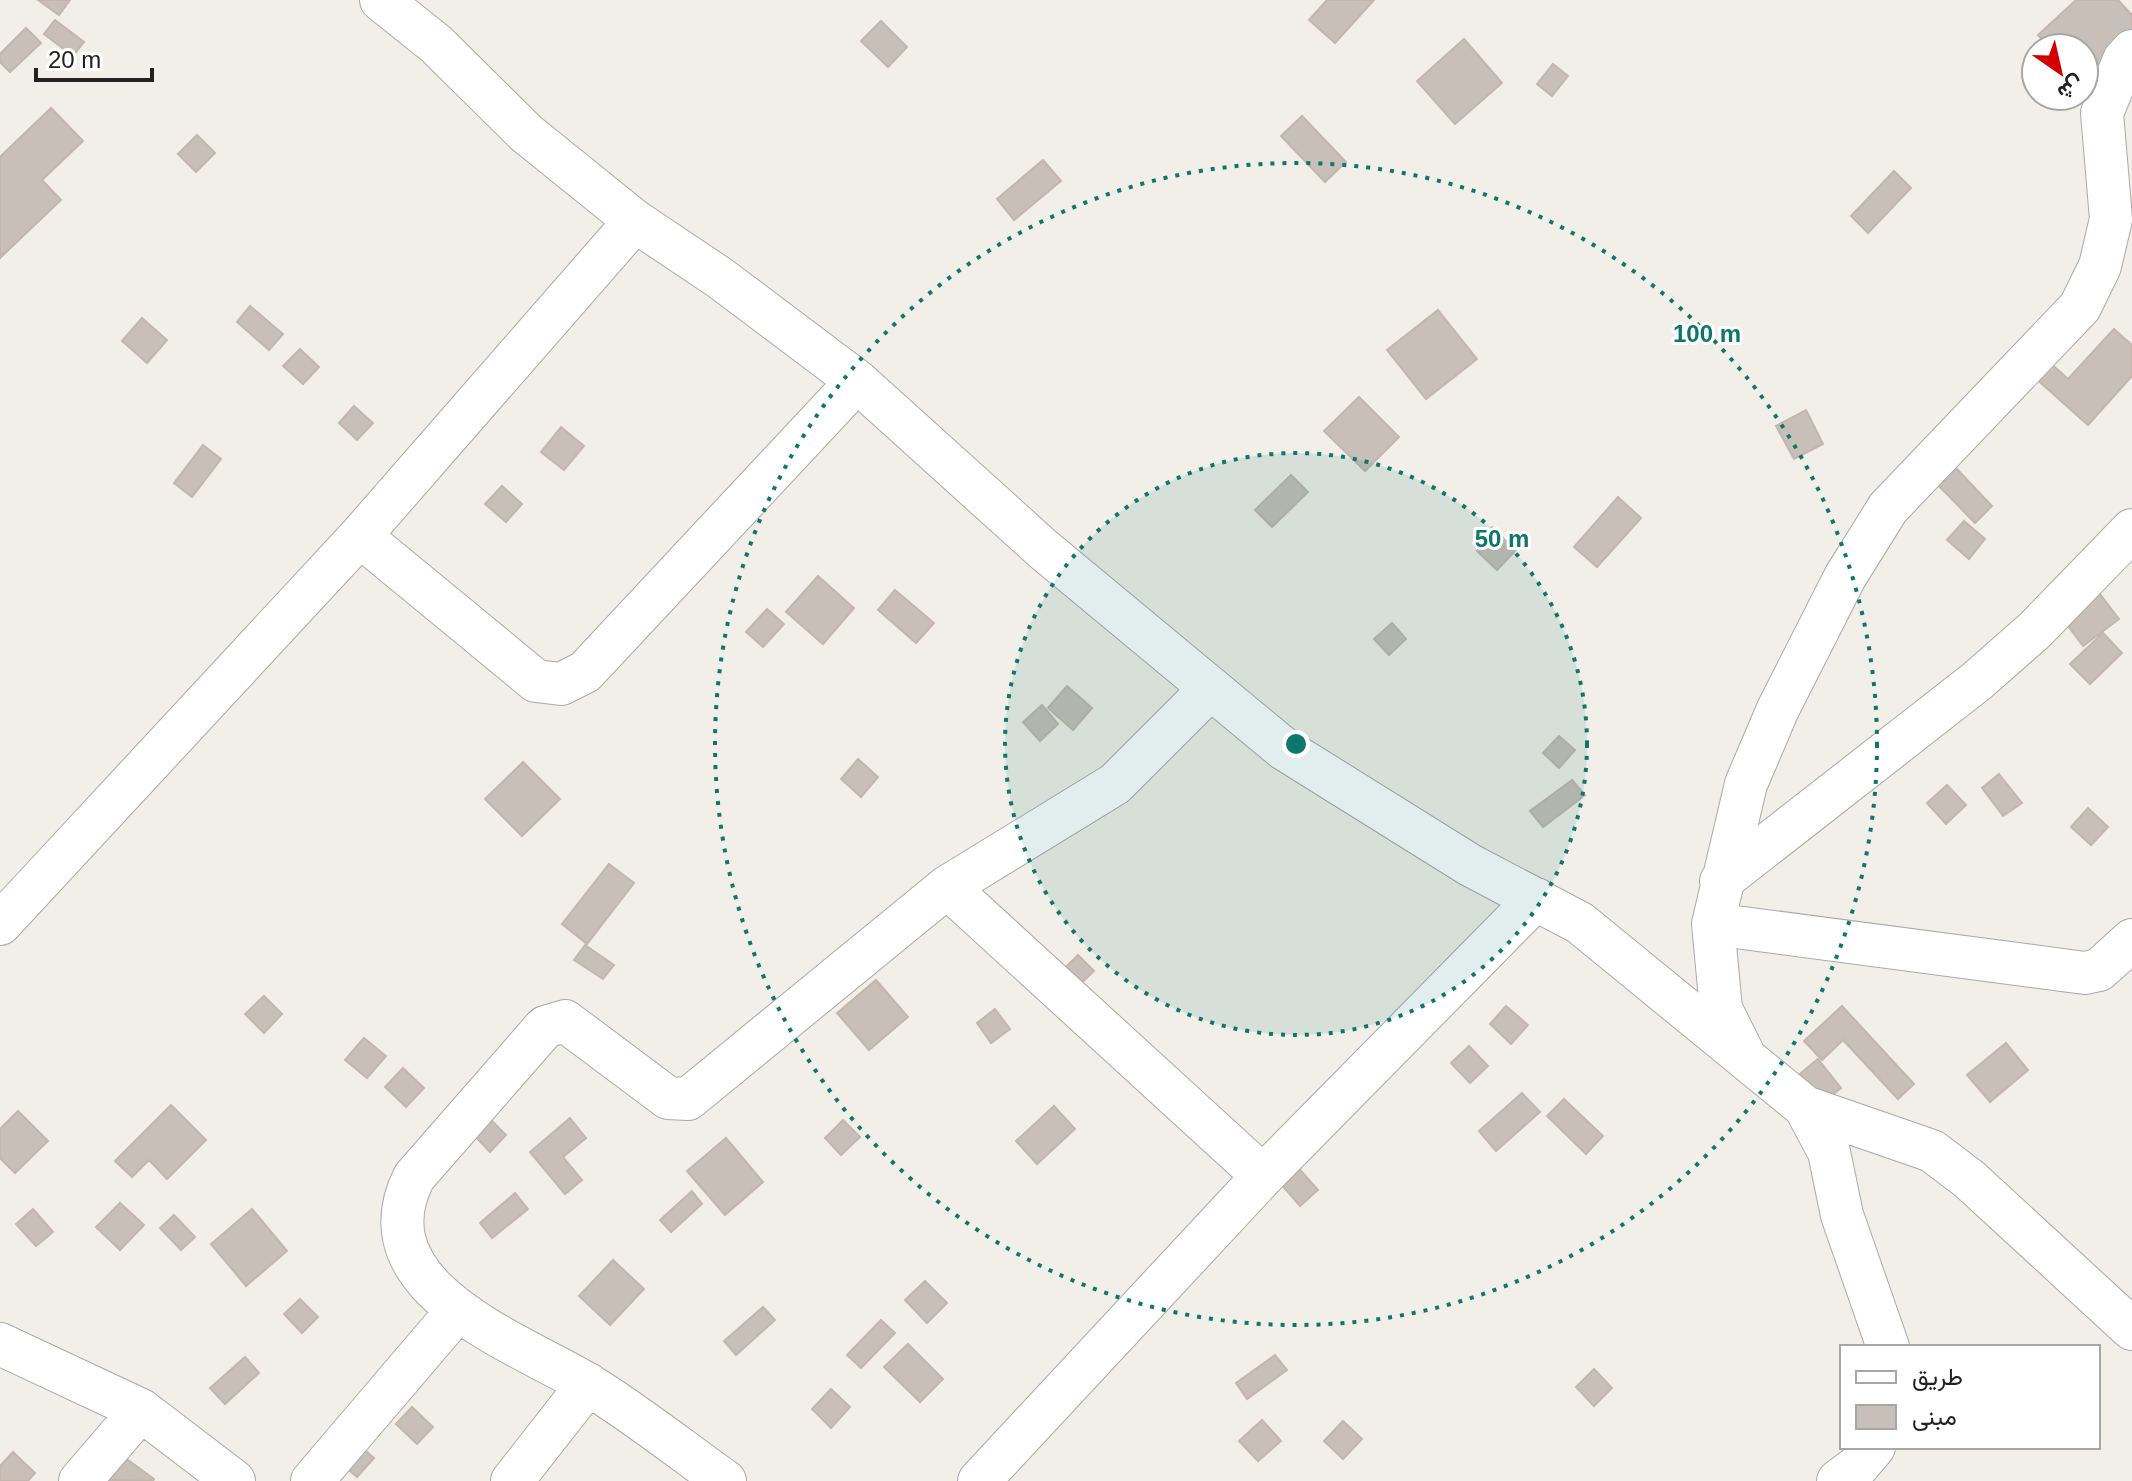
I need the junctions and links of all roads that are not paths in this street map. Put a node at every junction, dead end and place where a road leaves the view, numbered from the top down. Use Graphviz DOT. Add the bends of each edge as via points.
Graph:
graph roads {
  1 [pos="381,0"];
  2 [pos="2132,51"];
  3 [pos="635,221"];
  4 [pos="857,381"];
  5 [pos="2132,530"];
  6 [pos="360,536"];
  7 [pos="1211,688"];
  8 [pos="1721,881"];
  9 [pos="947,887"];
  10 [pos="1536,899"];
  11 [pos="0,924"];
  12 [pos="1713,924"];
  13 [pos="2132,940"];
  14 [pos="1749,1065"];
  15 [pos="1805,1107"];
  16 [pos="1263,1176"];
  17 [pos="457,1311"];
  18 [pos="2132,1329"];
  19 [pos="0,1344"];
  20 [pos="1887,1345"];
  21 [pos="588,1384"];
  22 [pos="141,1410"];
  23 [pos="1872,1449"];
  24 [pos="80,1481"];
  25 [pos="234,1481"];
  26 [pos="312,1481"];
  27 [pos="512,1481"];
  28 [pos="725,1481"];
  29 [pos="979,1481"];
  30 [pos="1838,1481"];
  1 -- 3 [label="street" via="436,44 526,133"];
  2 -- 8 [label="street" via="2102,113 2111,219 2100,266 2080,307 1888,508 1845,577 1778,709 1746,784"];
  3 -- 4 [label="street"];
  3 -- 6 [label="street"];
  4 -- 6 [label="street" via="585,672 561,684 536,681"];
  4 -- 7 [label="street" via="975,490"];
  5 -- 8 [label="street" via="1977,681"];
  6 -- 11 [label="street"];
  7 -- 9 [label="street" via="1115,784"];
  7 -- 10 [label="street" via="1284,749 1470,865"];
  8 -- 12 [label="street"];
  9 -- 16 [label="street"];
  9 -- 17 [label="street" via="688,1099 668,1098 565,1021 545,1027 414,1177 406,1194 403,1243 409,1259"];
  10 -- 14 [label="street" via="1580,923"];
  10 -- 16 [label="street"];
  12 -- 13 [label="street" via="2085,973 2099,970"];
  12 -- 14 [label="street" via="1721,1009"];
  14 -- 15 [label="street"];
  15 -- 18 [label="street" via="1932,1151"];
  15 -- 20 [label="street" via="1829,1152 1842,1215"];
  16 -- 29 [label="street"];
  17 -- 21 [label="street"];
  17 -- 26 [label="street"];
  19 -- 22 [label="street"];
  21 -- 27 [label="street"];
  21 -- 28 [label="street"];
  22 -- 24 [label="street"];
  22 -- 25 [label="street"];
  23 -- 30 [label="street"];
}
